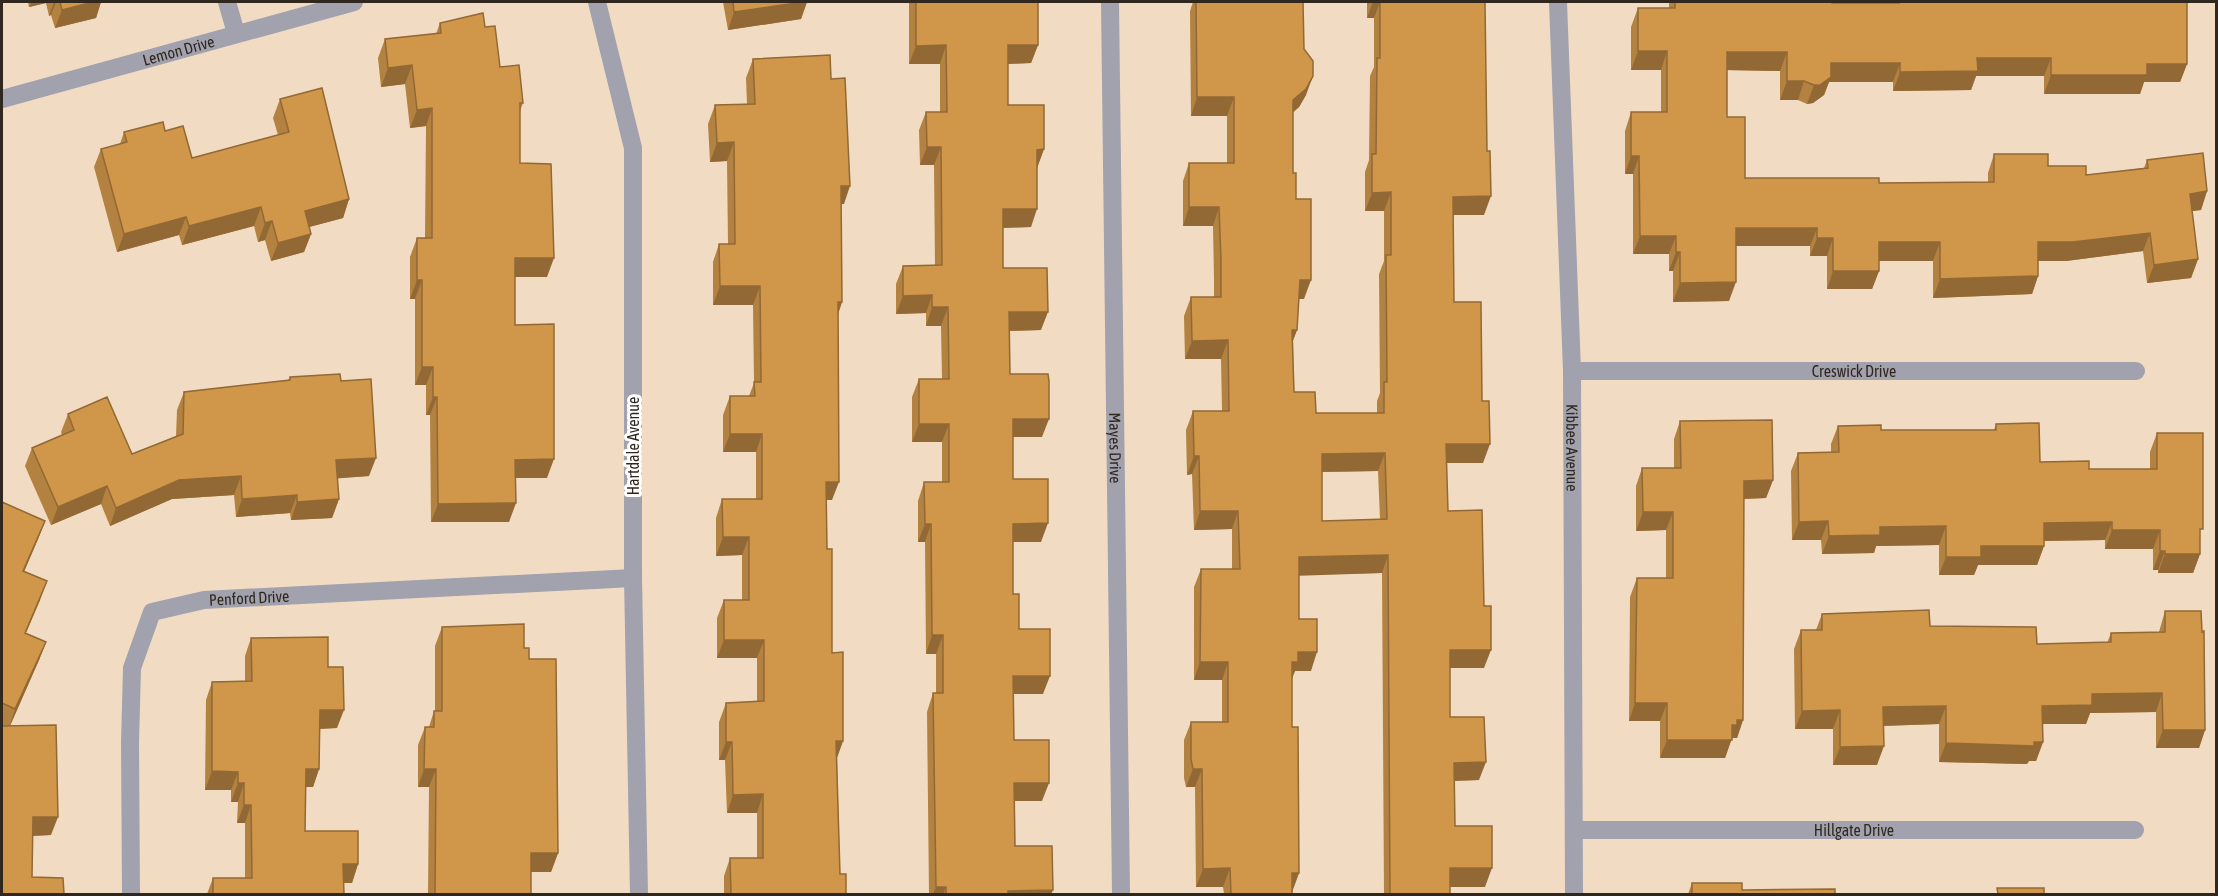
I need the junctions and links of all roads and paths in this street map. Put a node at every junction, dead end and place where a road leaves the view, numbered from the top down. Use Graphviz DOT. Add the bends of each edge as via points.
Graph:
graph roads {
  1 [pos="227,2"];
  2 [pos="354,2"];
  3 [pos="597,2"];
  4 [pos="1110,2"];
  5 [pos="1558,2"];
  6 [pos="236,33"];
  7 [pos="2,99"];
  8 [pos="1572,371"];
  9 [pos="2136,371"];
  10 [pos="633,578"];
  11 [pos="1574,830"];
  12 [pos="2134,830"];
  13 [pos="131,894"];
  14 [pos="639,894"];
  15 [pos="1121,894"];
  16 [pos="1574,894"];
  1 -- 6 [label="street"];
  2 -- 6 [label="street, Lemon Drive"];
  3 -- 10 [label="street, Hartdale Avenue" via="633,148"];
  4 -- 15 [label="street, Mayes Drive"];
  5 -- 8 [label="street, Kibbee Avenue"];
  6 -- 7 [label="street, Lemon Drive"];
  8 -- 9 [label="street, Creswick Drive"];
  8 -- 11 [label="street, Kibbee Avenue"];
  10 -- 13 [label="street, Penford Drive" via="204,600 152,612 132,668"];
  10 -- 14 [label="street, Hartdale Avenue"];
  11 -- 12 [label="street, Hillgate Drive"];
  11 -- 16 [label="street, Kibbee Avenue"];
}
